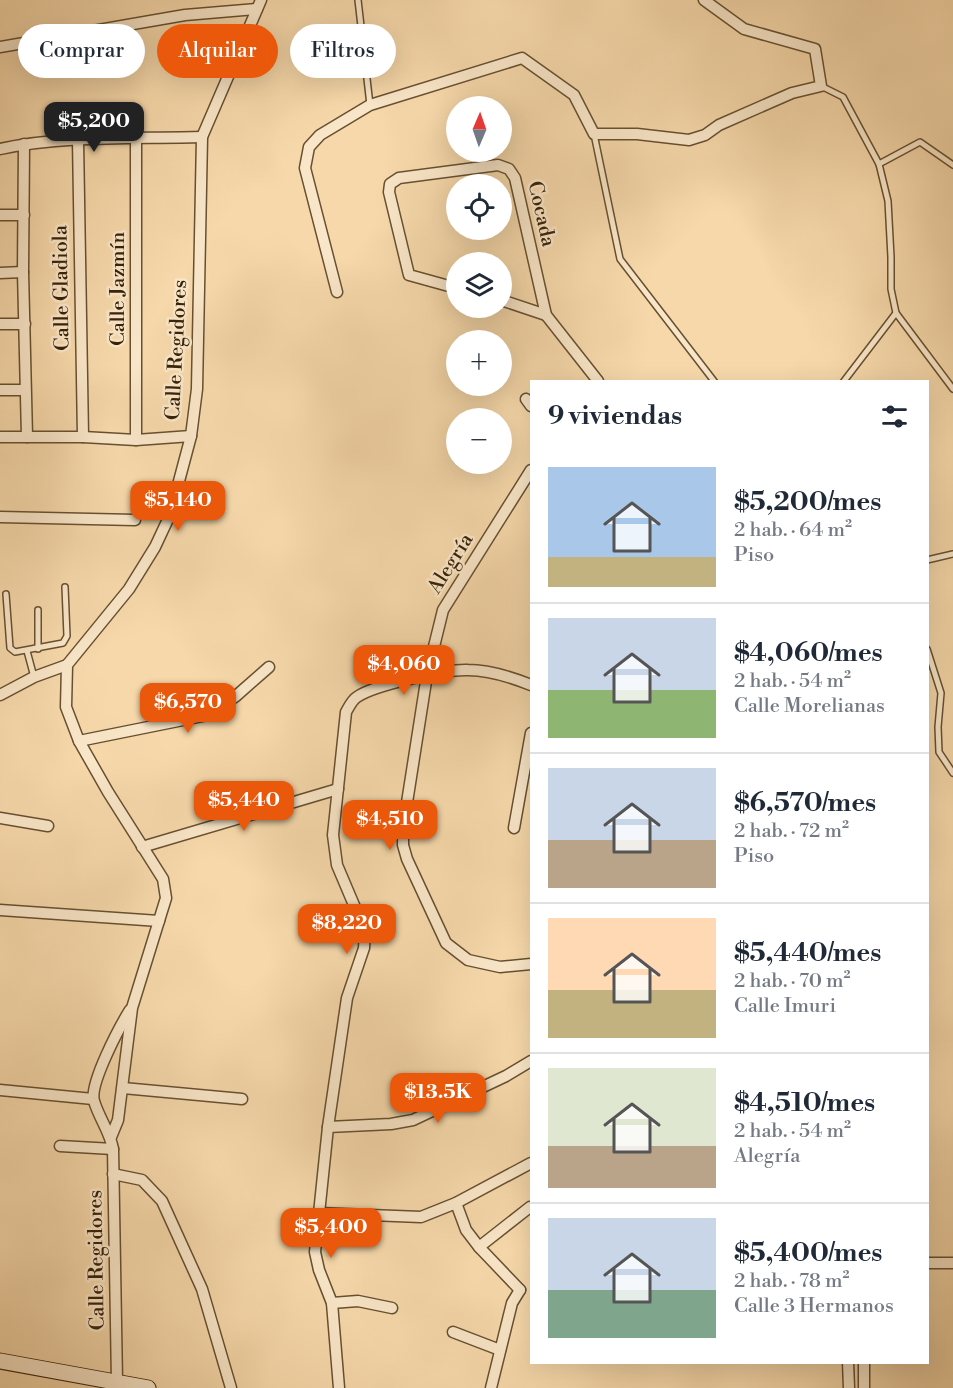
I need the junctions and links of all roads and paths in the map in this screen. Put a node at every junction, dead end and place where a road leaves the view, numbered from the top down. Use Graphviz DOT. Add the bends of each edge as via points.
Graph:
graph roads {
  1 [pos="358,0"];
  2 [pos="704,0"];
  3 [pos="259,4"];
  4 [pos="0,47"];
  5 [pos="821,86"];
  6 [pos="370,105"];
  7 [pos="594,135"];
  8 [pos="201,137"];
  9 [pos="136,138"];
  10 [pos="78,140"];
  11 [pos="24,144"];
  12 [pos="0,149"];
  13 [pos="879,164"];
  14 [pos="953,165"];
  15 [pos="0,215"];
  16 [pos="24,215"];
  17 [pos="23,272"];
  18 [pos="0,273"];
  19 [pos="446,285"];
  20 [pos="337,292"];
  21 [pos="512,304"];
  22 [pos="896,313"];
  23 [pos="546,315"];
  24 [pos="0,324"];
  25 [pos="25,324"];
  26 [pos="597,380"];
  27 [pos="713,380"];
  28 [pos="845,380"];
  29 [pos="953,389"];
  30 [pos="0,390"];
  31 [pos="25,390"];
  32 [pos="191,436"];
  33 [pos="0,437"];
  34 [pos="27,437"];
  35 [pos="83,437"];
  36 [pos="136,440"];
  37 [pos="530,472"];
  38 [pos="0,517"];
  39 [pos="135,520"];
  40 [pos="953,554"];
  41 [pos="929,560"];
  42 [pos="65,587"];
  43 [pos="6,594"];
  44 [pos="38,610"];
  45 [pos="38,649"];
  46 [pos="27,651"];
  47 [pos="929,656"];
  48 [pos="67,665"];
  49 [pos="269,668"];
  50 [pos="427,675"];
  51 [pos="34,677"];
  52 [pos="530,685"];
  53 [pos="0,695"];
  54 [pos="530,739"];
  55 [pos="79,741"];
  56 [pos="953,773"];
  57 [pos="338,789"];
  58 [pos="0,818"];
  59 [pos="48,826"];
  60 [pos="513,828"];
  61 [pos="142,847"];
  62 [pos="0,909"];
  63 [pos="159,921"];
  64 [pos="530,964"];
  65 [pos="132,1008"];
  66 [pos="530,1062"];
  67 [pos="123,1088"];
  68 [pos="0,1090"];
  69 [pos="93,1099"];
  70 [pos="242,1099"];
  71 [pos="328,1127"];
  72 [pos="111,1137"];
  73 [pos="60,1146"];
  74 [pos="113,1149"];
  75 [pos="530,1164"];
  76 [pos="113,1174"];
  77 [pos="456,1203"];
  78 [pos="530,1207"];
  79 [pos="319,1213"];
  80 [pos="478,1247"];
  81 [pos="929,1263"];
  82 [pos="953,1263"];
  83 [pos="526,1290"];
  84 [pos="332,1303"];
  85 [pos="392,1308"];
  86 [pos="453,1332"];
  87 [pos="500,1350"];
  88 [pos="0,1361"];
  89 [pos="848,1364"];
  90 [pos="864,1364"];
  91 [pos="77,1381"];
  92 [pos="117,1382"];
  93 [pos="148,1388"];
  94 [pos="231,1388"];
  95 [pos="339,1388"];
  96 [pos="490,1388"];
  97 [pos="849,1388"];
  98 [pos="864,1388"];
  1 -- 6 [label="lane"];
  2 -- 5 [label="street" via="744,29 815,50"];
  3 -- 4 [label="street"];
  3 -- 8 [label="street, Calle Regidores"];
  5 -- 7 [label="street" via="792,93 689,140 637,134"];
  5 -- 13 [label="lane" via="843,97"];
  6 -- 7 [label="street" via="522,58 574,95"];
  6 -- 20 [label="street" via="320,135 309,147 305,168"];
  7 -- 27 [label="lane" via="620,259"];
  8 -- 9 [label="street"];
  8 -- 32 [label="street, Calle Regidores" via="197,389"];
  9 -- 10 [label="street"];
  9 -- 36 [label="street, Calle Jazmín"];
  10 -- 11 [label="street"];
  10 -- 35 [label="street, Calle Gladiola"];
  11 -- 12 [label="street"];
  11 -- 16 [label="street"];
  13 -- 14 [label="lane" via="920,142"];
  13 -- 22 [label="lane" via="888,201 891,289"];
  15 -- 16 [label="street"];
  16 -- 17 [label="street"];
  17 -- 18 [label="street"];
  17 -- 25 [label="street"];
  19 -- 23 [label="street, Cocada" via="409,275 390,184 399,178 498,165 509,169 515,178"];
  21 -- 23 [label="street"];
  22 -- 28 [label="lane"];
  22 -- 29 [label="lane"];
  23 -- 26 [label="street, Cocada"];
  24 -- 25 [label="street"];
  25 -- 31 [label="street"];
  30 -- 31 [label="street"];
  31 -- 34 [label="street"];
  32 -- 36 [label="street"];
  32 -- 48 [label="street, Calle Regidores" via="170,516 155,547 129,589"];
  33 -- 34 [label="street"];
  34 -- 35 [label="street"];
  35 -- 36 [label="street"];
  37 -- 50 [label="street, Alegría" via="443,610"];
  38 -- 39 [label="street"];
  40 -- 41 [label="lane"];
  42 -- 45 [label="lane" via="68,636 63,643"];
  43 -- 46 [label="lane" via="10,648 15,652"];
  44 -- 45 [label="lane"];
  45 -- 46 [label="lane"];
  46 -- 51 [label="lane"];
  47 -- 56 [label="lane" via="941,693 939,752"];
  48 -- 51 [label="street"];
  48 -- 55 [label="street, Calle Regidores" via="66,707"];
  49 -- 55 [label="street" via="208,715"];
  50 -- 52 [label="street" via="468,670 508,676"];
  50 -- 57 [label="street" via="355,697 346,712"];
  50 -- 64 [label="street, Alegría" via="403,828 407,859 446,943 468,960 500,967"];
  51 -- 53 [label="street"];
  54 -- 60 [label="street"];
  55 -- 61 [label="street, Calle Regidores"];
  57 -- 61 [label="street"];
  57 -- 71 [label="street" via="333,835 337,865 365,931 364,948 347,998"];
  58 -- 59 [label="street"];
  61 -- 63 [label="street, Calle Regidores" via="163,879 166,898"];
  62 -- 63 [label="street"];
  63 -- 65 [label="street, Calle Regidores"];
  65 -- 67 [label="street, Calle Regidores"];
  65 -- 69 [label="street, Calle Regidores" via="116,1033"];
  66 -- 71 [label="street" via="413,1120"];
  67 -- 70 [label="street"];
  67 -- 72 [label="street, Calle Regidores"];
  68 -- 69 [label="street"];
  69 -- 72 [label="street, Calle Regidores"];
  71 -- 79 [label="street"];
  72 -- 74 [label="street, Calle Regidores"];
  73 -- 74 [label="street"];
  74 -- 76 [label="street, Calle Regidores"];
  75 -- 77 [label="street"];
  76 -- 92 [label="street, Calle Regidores"];
  76 -- 94 [label="street" via="142,1180 162,1201 202,1289"];
  77 -- 79 [label="street" via="421,1217"];
  77 -- 80 [label="street" via="466,1230"];
  78 -- 80 [label="street"];
  79 -- 84 [label="street" via="315,1252"];
  80 -- 83 [label="street"];
  81 -- 82 [label="street"];
  83 -- 87 [label="street" via="512,1303"];
  84 -- 85 [label="street" via="358,1301"];
  84 -- 95 [label="street"];
  86 -- 87 [label="street"];
  87 -- 96 [label="street"];
  88 -- 91 [label="main road"];
  89 -- 97 [label="street"];
  90 -- 98 [label="street"];
  91 -- 92 [label="main road"];
  92 -- 93 [label="main road"];
}
